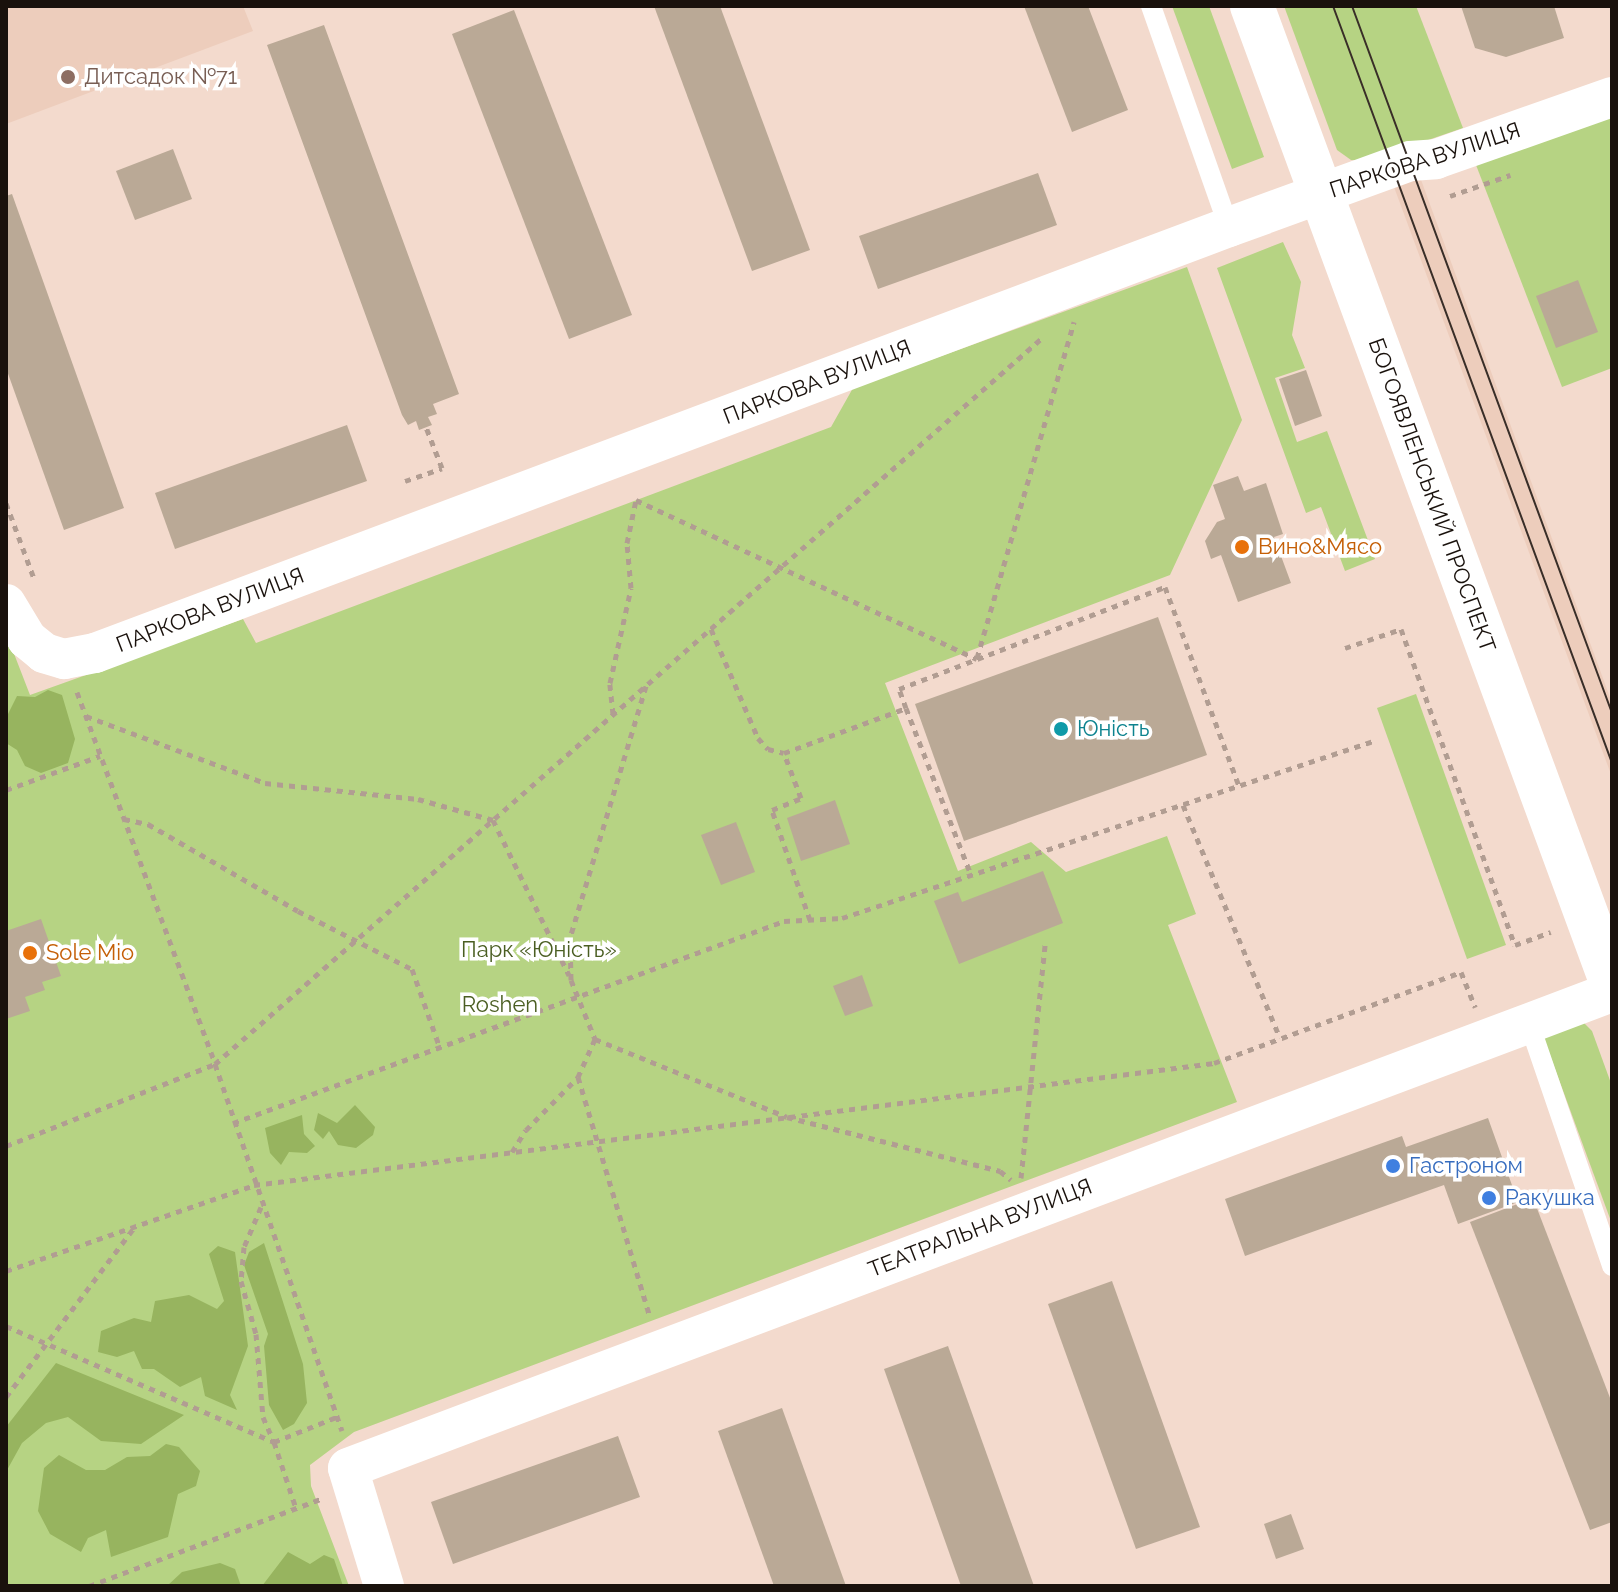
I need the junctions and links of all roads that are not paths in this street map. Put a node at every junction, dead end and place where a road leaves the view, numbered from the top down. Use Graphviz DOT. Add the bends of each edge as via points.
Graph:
graph roads {
  1 [pos="1151,6"];
  2 [pos="1252,6"];
  3 [pos="1612,97"];
  4 [pos="1321,194"];
  5 [pos="1229,227"];
  6 [pos="6,604"];
  7 [pos="1612,984"];
  8 [pos="1612,992"];
  9 [pos="1529,1023"];
  10 [pos="1612,1266"];
  11 [pos="384,1586"];
  1 -- 5 [label="lane"];
  2 -- 4 [label="main road, БОГОЯВЛЕНСЬКИЙ ПРОСПЕКТ"];
  3 -- 4 [label="street, ПАРКОВА ВУЛИЦЯ"];
  4 -- 5 [label="street, ПАРКОВА ВУЛИЦЯ"];
  4 -- 7 [label="main road, БОГОЯВЛЕНСЬКИЙ ПРОСПЕКТ"];
  5 -- 6 [label="street, ПАРКОВА ВУЛИЦЯ" via="136,638 64,659 44,653 27,639"];
  8 -- 9 [label="street, ТЕАТРАЛЬНА ВУЛИЦЯ"];
  9 -- 10 [label="lane"];
  9 -- 11 [label="street, ТЕАТРАЛЬНА ВУЛИЦЯ" via="351,1477"];
}
